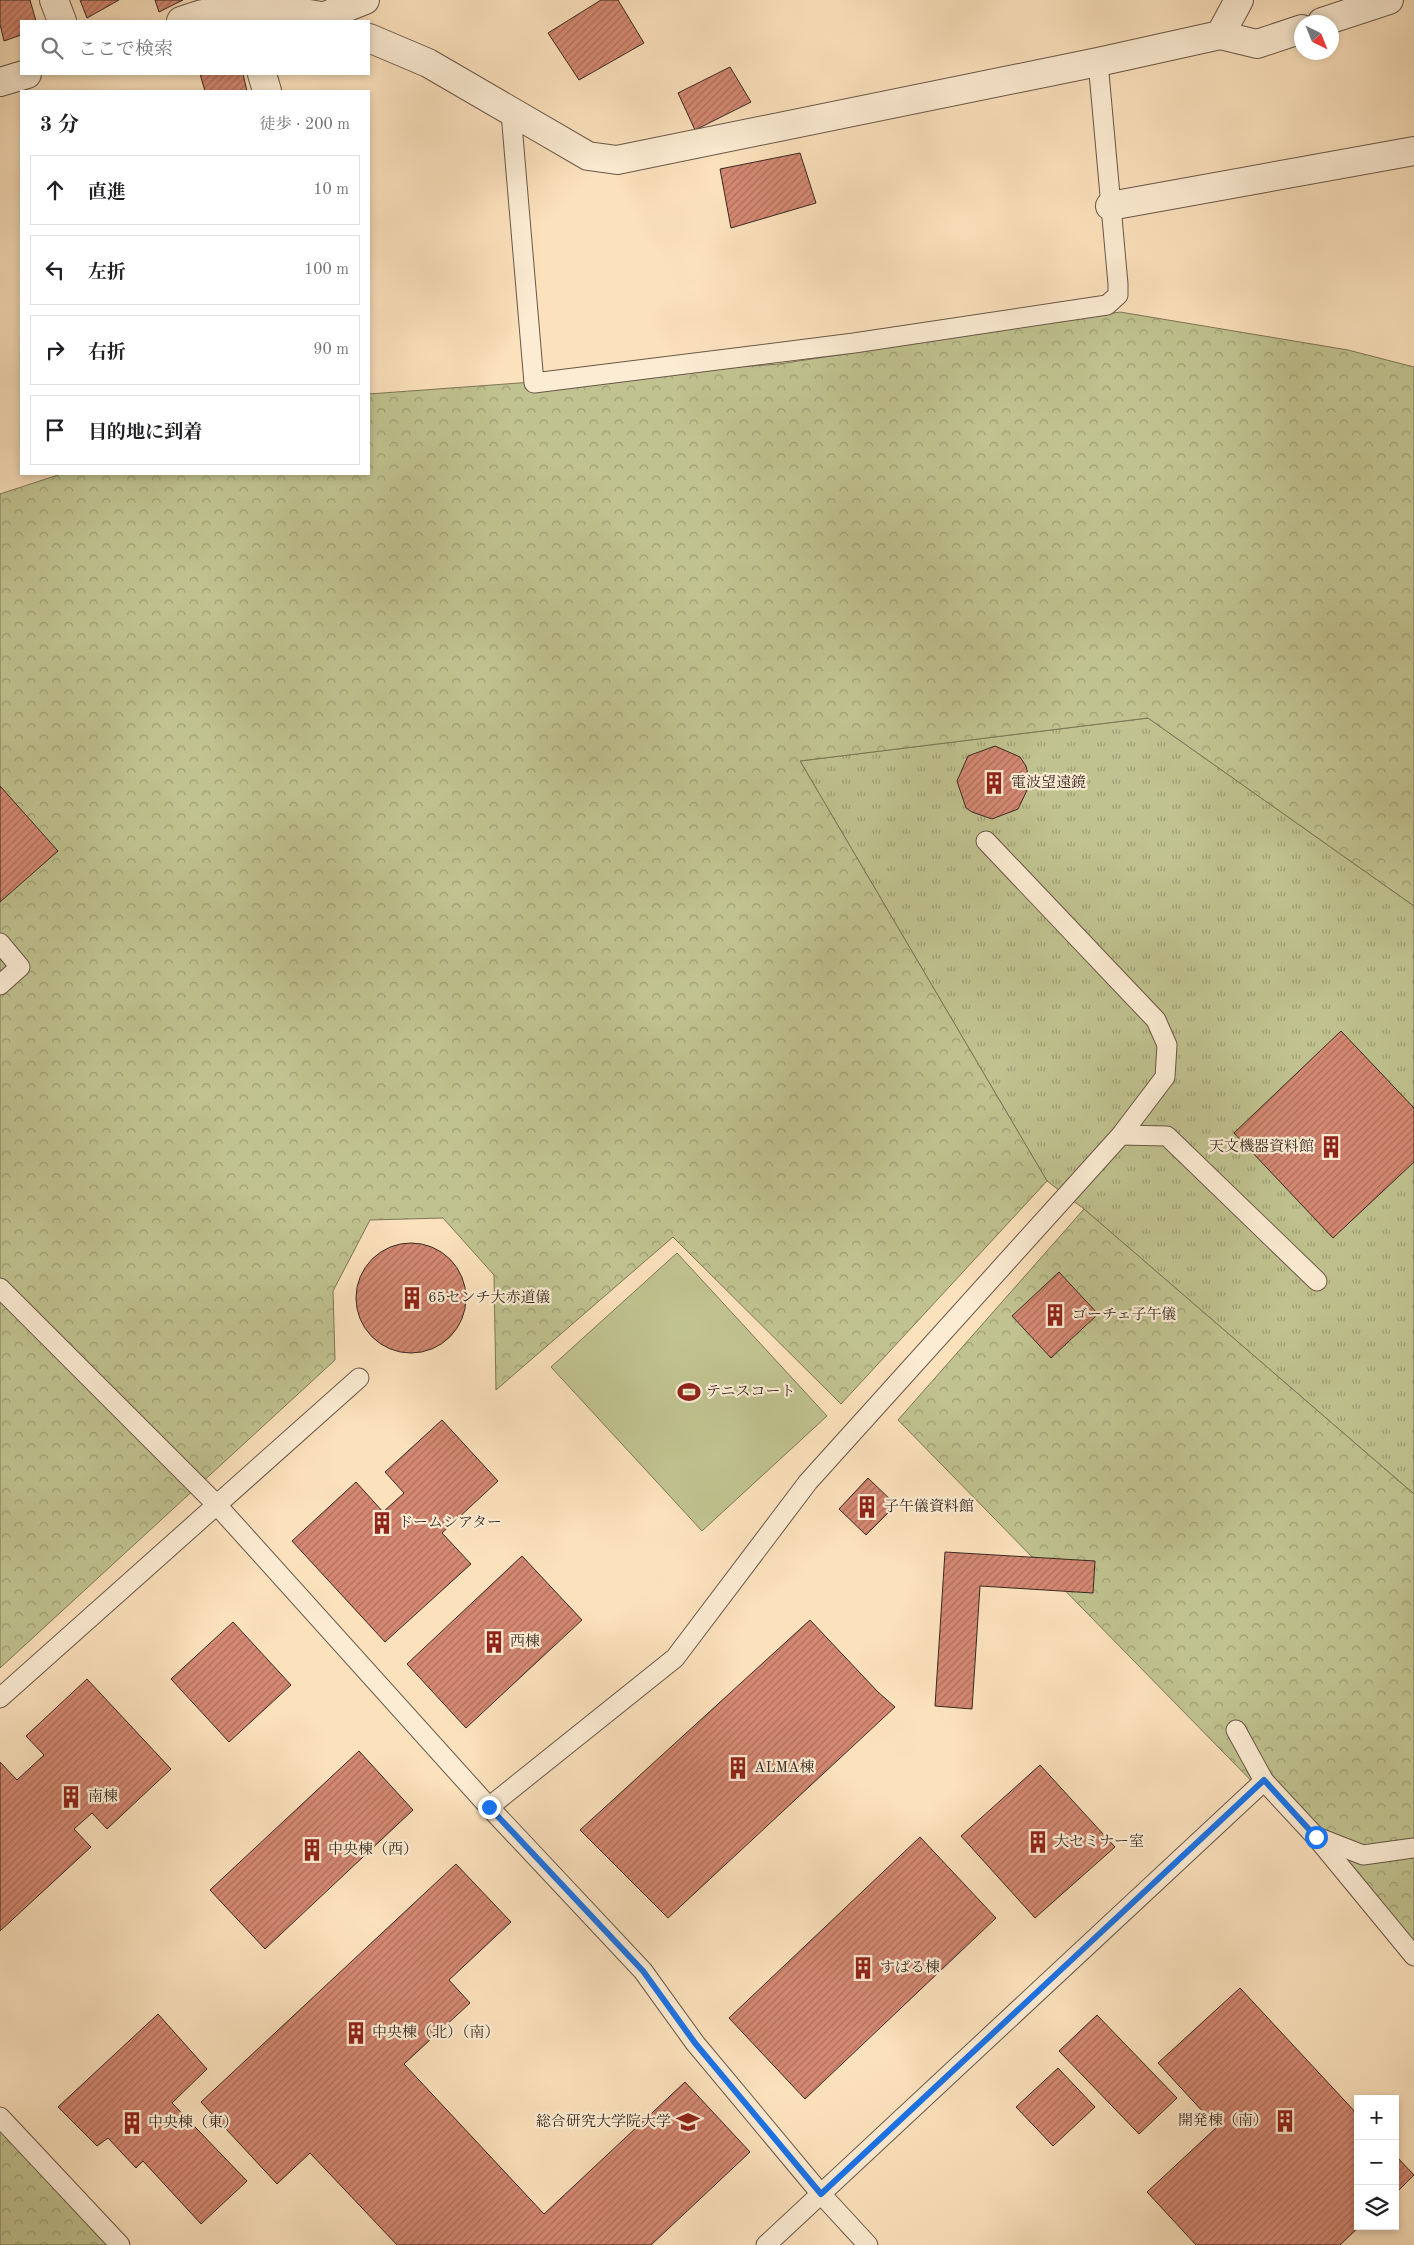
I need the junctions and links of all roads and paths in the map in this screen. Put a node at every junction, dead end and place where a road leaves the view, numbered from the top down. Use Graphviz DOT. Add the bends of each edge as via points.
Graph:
graph roads {
  1 [pos="54,0"];
  2 [pos="365,0"];
  3 [pos="1239,0"];
  4 [pos="1389,0"];
  5 [pos="253,11"];
  6 [pos="1339,16"];
  7 [pos="331,19"];
  8 [pos="62,20"];
  9 [pos="184,20"];
  10 [pos="1294,32"];
  11 [pos="1220,35"];
  12 [pos="370,38"];
  13 [pos="1098,62"];
  14 [pos="24,75"];
  15 [pos="262,75"];
  16 [pos="0,82"];
  17 [pos="267,90"];
  18 [pos="511,113"];
  19 [pos="1414,151"];
  20 [pos="1110,206"];
  21 [pos="986,841"];
  22 [pos="0,943"];
  23 [pos="0,985"];
  24 [pos="1121,1135"];
  25 [pos="1317,1281"];
  26 [pos="0,1288"];
  27 [pos="359,1378"];
  28 [pos="216,1504"];
  29 [pos="0,1698"];
  30 [pos="1236,1730"];
  31 [pos="1264,1780"];
  32 [pos="489,1807"];
  33 [pos="1316,1837"];
  34 [pos="1414,1848"];
  35 [pos="1414,1956"];
  36 [pos="0,2117"];
  37 [pos="821,2194"];
  38 [pos="120,2245"];
  39 [pos="766,2245"];
  40 [pos="868,2245"];
  1 -- 8 [label="street"];
  2 -- 7 [label="street"];
  3 -- 11 [label="street"];
  4 -- 6 [label="street"];
  5 -- 7 [label="street"];
  5 -- 9 [label="street" via="201,14"];
  10 -- 11 [label="street" via="1257,44"];
  11 -- 13 [label="street"];
  12 -- 18 [label="street" via="428,63"];
  13 -- 18 [label="street" via="617,160 588,156"];
  13 -- 20 [label="lane"];
  14 -- 16 [label="street"];
  15 -- 17 [label="street"];
  18 -- 20 [label="lane" via="534,383 854,343 1107,305 1118,295"];
  19 -- 20 [label="street"];
  21 -- 24 [label="lane" via="1156,1020 1167,1045 1165,1077"];
  22 -- 23 [label="lane" via="20,967"];
  24 -- 25 [label="lane" via="1167,1136"];
  24 -- 32 [label="lane" via="808,1482 676,1658"];
  26 -- 28 [label="lane"];
  27 -- 28 [label="lane"];
  28 -- 29 [label="lane"];
  28 -- 32 [label="lane"];
  30 -- 31 [label="lane"];
  31 -- 33 [label="lane"];
  31 -- 37 [label="lane"];
  32 -- 37 [label="lane" via="643,1971 695,2043"];
  33 -- 34 [label="lane" via="1363,1855"];
  33 -- 35 [label="lane"];
  36 -- 38 [label="lane"];
  37 -- 39 [label="lane"];
  37 -- 40 [label="lane"];
}
